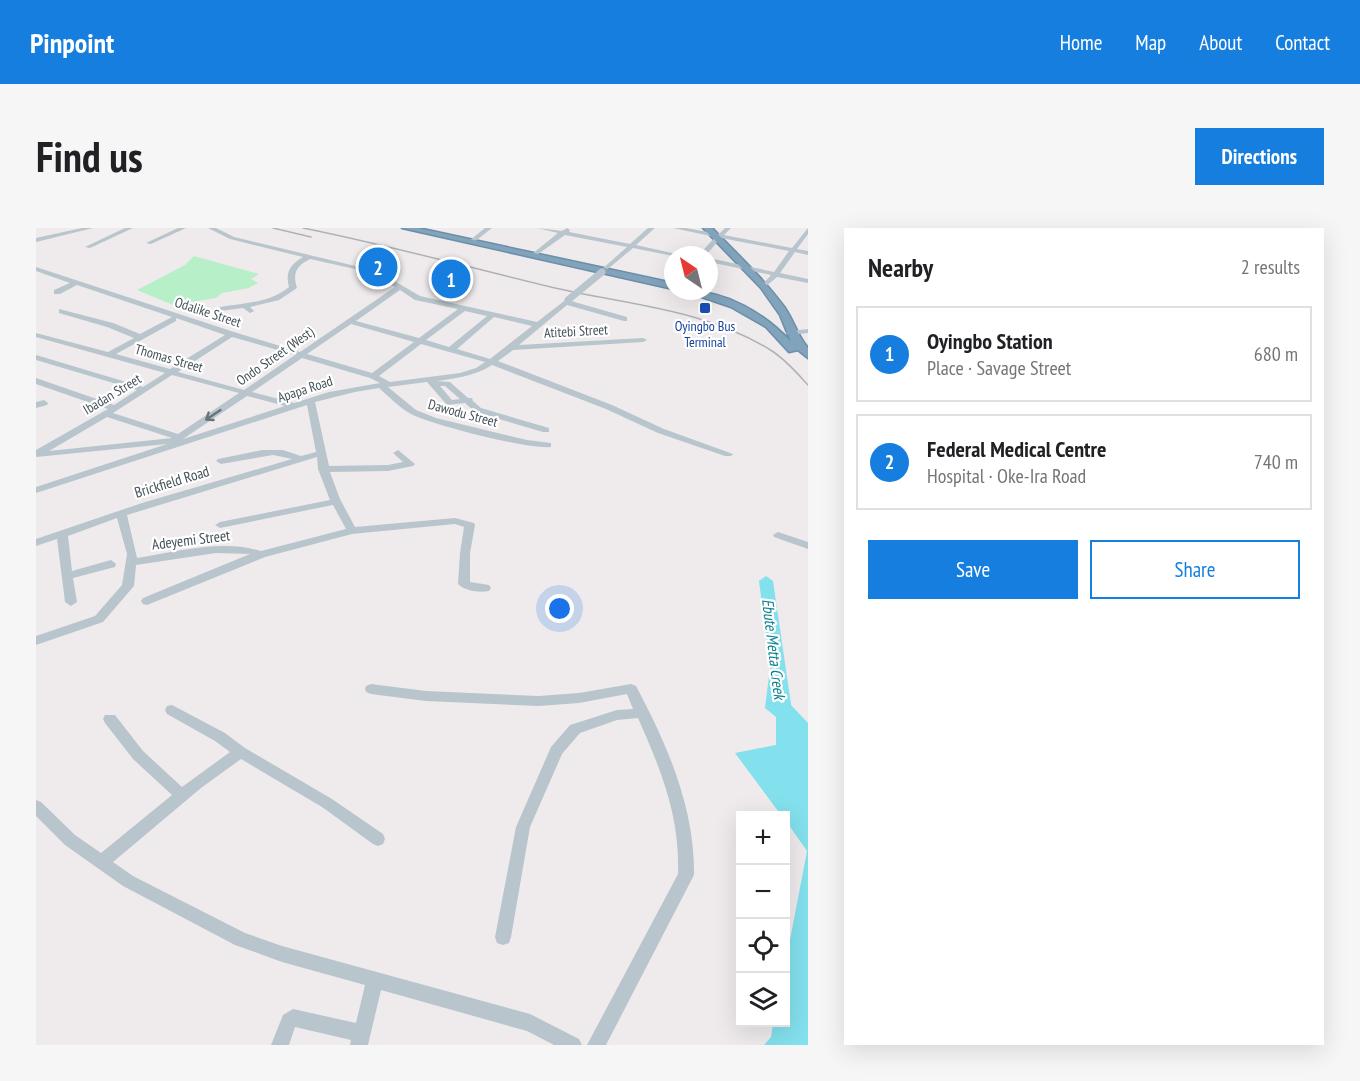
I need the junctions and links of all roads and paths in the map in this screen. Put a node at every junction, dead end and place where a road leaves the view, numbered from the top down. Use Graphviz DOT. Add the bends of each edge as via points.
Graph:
graph roads {
  1 [pos="58,228"];
  2 [pos="130,228"];
  3 [pos="183,228"];
  4 [pos="211,228"];
  5 [pos="407,228"];
  6 [pos="489,228"];
  7 [pos="540,228"];
  8 [pos="571,228"];
  9 [pos="652,228"];
  10 [pos="676,228"];
  11 [pos="706,228"];
  12 [pos="728,228"];
  13 [pos="86,229"];
  14 [pos="808,230"];
  15 [pos="564,233"];
  16 [pos="453,237"];
  17 [pos="717,237"];
  18 [pos="36,240"];
  19 [pos="471,242"];
  20 [pos="148,243"];
  21 [pos="632,246"];
  22 [pos="710,246"];
  23 [pos="88,247"];
  24 [pos="794,250"];
  25 [pos="664,252"];
  26 [pos="808,253"];
  27 [pos="310,256"];
  28 [pos="530,256"];
  29 [pos="718,263"];
  30 [pos="747,268"];
  31 [pos="36,269"];
  32 [pos="602,271"];
  33 [pos="775,275"];
  34 [pos="808,281"];
  35 [pos="77,282"];
  36 [pos="664,285"];
  37 [pos="764,286"];
  38 [pos="400,287"];
  39 [pos="57,292"];
  40 [pos="387,295"];
  41 [pos="418,298"];
  42 [pos="718,300"];
  43 [pos="567,301"];
  44 [pos="223,309"];
  45 [pos="463,309"];
  46 [pos="782,310"];
  47 [pos="62,311"];
  48 [pos="753,315"];
  49 [pos="492,316"];
  50 [pos="173,319"];
  51 [pos="624,319"];
  52 [pos="349,321"];
  53 [pos="538,325"];
  54 [pos="770,325"];
  55 [pos="789,329"];
  56 [pos="808,331"];
  57 [pos="231,334"];
  58 [pos="36,335"];
  59 [pos="140,337"];
  60 [pos="643,340"];
  61 [pos="422,341"];
  62 [pos="511,348"];
  63 [pos="452,349"];
  64 [pos="300,354"];
  65 [pos="109,355"];
  66 [pos="808,356"];
  67 [pos="36,357"];
  68 [pos="493,362"];
  69 [pos="808,366"];
  70 [pos="171,373"];
  71 [pos="373,376"];
  72 [pos="36,381"];
  73 [pos="432,382"];
  74 [pos="384,385"];
  75 [pos="145,390"];
  76 [pos="245,393"];
  77 [pos="469,400"];
  78 [pos="310,401"];
  79 [pos="295,406"];
  80 [pos="110,411"];
  81 [pos="546,430"];
  82 [pos="177,439"];
  83 [pos="548,445"];
  84 [pos="167,449"];
  85 [pos="398,453"];
  86 [pos="36,454"];
  87 [pos="319,454"];
  88 [pos="728,454"];
  89 [pos="301,460"];
  90 [pos="221,461"];
  91 [pos="323,469"];
  92 [pos="36,490"];
  93 [pos="334,502"];
  94 [pos="121,513"];
  95 [pos="220,525"];
  96 [pos="352,531"];
  97 [pos="62,534"];
  98 [pos="778,535"];
  99 [pos="36,543"];
  100 [pos="808,546"];
  101 [pos="257,552"];
  102 [pos="132,562"];
  103 [pos="111,564"];
  104 [pos="69,576"];
  105 [pos="485,588"];
  106 [pos="147,601"];
  107 [pos="71,602"];
  108 [pos="36,640"];
  109 [pos="371,689"];
  110 [pos="172,710"];
  111 [pos="641,713"];
  112 [pos="110,718"];
  113 [pos="240,752"];
  114 [pos="182,796"];
  115 [pos="36,806"];
  116 [pos="378,838"];
  117 [pos="101,862"];
  118 [pos="503,937"];
  119 [pos="375,980"];
  120 [pos="361,1039"];
  121 [pos="280,1045"];
  122 [pos="573,1045"];
  123 [pos="596,1045"];
  1 -- 13 [label="street"];
  2 -- 23 [label="street"];
  3 -- 20 [label="street"];
  4 -- 27 [label="street" via="232,238"];
  5 -- 16 [label="highway"];
  6 -- 19 [label="street"];
  7 -- 15 [label="street"];
  8 -- 15 [label="street"];
  9 -- 21 [label="street, Apapa Road"];
  10 -- 17 [label="street"];
  11 -- 17 [label="highway"];
  12 -- 17 [label="street"];
  13 -- 18 [label="street"];
  14 -- 24 [label="street"];
  15 -- 21 [label="street"];
  15 -- 28 [label="street"];
  16 -- 19 [label="highway"];
  16 -- 28 [label="street"];
  17 -- 22 [label="street"];
  17 -- 24 [label="street"];
  17 -- 30 [label="highway"];
  19 -- 28 [label="highway"];
  21 -- 25 [label="street"];
  21 -- 32 [label="street, Apapa Road"];
  24 -- 26 [label="street"];
  24 -- 33 [label="street"];
  27 -- 38 [label="street" via="366,270"];
  27 -- 44 [label="street" via="290,272 293,288 288,292 248,308"];
  28 -- 32 [label="highway"];
  29 -- 30 [label="street"];
  30 -- 33 [label="street"];
  30 -- 37 [label="highway"];
  31 -- 35 [label="street, Odalike Street"];
  32 -- 36 [label="highway"];
  32 -- 43 [label="street, Apapa Road, bridge"];
  33 -- 34 [label="street"];
  33 -- 37 [label="street"];
  35 -- 39 [label="street"];
  35 -- 57 [label="street, Odalike Street"];
  37 -- 46 [label="highway"];
  38 -- 40 [label="street, Ondo Street (West)"];
  38 -- 41 [label="street"];
  40 -- 41 [label="street"];
  40 -- 52 [label="street, Ondo Street (West)"];
  41 -- 45 [label="street"];
  42 -- 48 [label="highway"];
  43 -- 51 [label="street"];
  43 -- 53 [label="street, Apapa Road"];
  45 -- 49 [label="street"];
  45 -- 61 [label="street"];
  46 -- 48 [label="highway" via="774,318"];
  46 -- 55 [label="highway"];
  47 -- 59 [label="street"];
  48 -- 54 [label="highway"];
  49 -- 53 [label="street"];
  49 -- 63 [label="street"];
  50 -- 59 [label="street"];
  52 -- 61 [label="street"];
  52 -- 64 [label="street, Ondo Street (West)"];
  53 -- 62 [label="street, Apapa Road"];
  54 -- 55 [label="highway" via="778,321"];
  54 -- 69 [label="highway"];
  55 -- 56 [label="street"];
  55 -- 66 [label="highway"];
  57 -- 64 [label="street, Odalike Street"];
  57 -- 70 [label="street, Ibadan Street"];
  58 -- 65 [label="street, Thomas Street"];
  59 -- 65 [label="street"];
  60 -- 62 [label="street, Atitebi Street"];
  61 -- 63 [label="street"];
  61 -- 71 [label="street"];
  62 -- 68 [label="street, Apapa Road"];
  63 -- 68 [label="street"];
  64 -- 71 [label="street, Odalike Street"];
  64 -- 76 [label="street, Ondo Street (West)"];
  65 -- 70 [label="street, Thomas Street"];
  67 -- 75 [label="street"];
  68 -- 73 [label="street, Apapa Road" via="475,372"];
  68 -- 88 [label="street" via="661,431"];
  70 -- 75 [label="street, Ibadan Street"];
  70 -- 76 [label="street, Thomas Street"];
  71 -- 74 [label="street, Dawodu Street"];
  72 -- 80 [label="street"];
  73 -- 74 [label="street, Apapa Road"];
  73 -- 77 [label="street" via="447,384"];
  73 -- 77 [label="street" via="450,403"];
  74 -- 78 [label="street, Apapa Road"];
  74 -- 83 [label="street, Dawodu Street" via="414,412 433,420"];
  75 -- 80 [label="street, Ibadan Street"];
  76 -- 79 [label="street, Thomas Street"];
  76 -- 82 [label="street, Ondo Street (West), one-way"];
  77 -- 81 [label="street" via="478,410"];
  78 -- 79 [label="street, Apapa Road"];
  78 -- 87 [label="street"];
  79 -- 84 [label="street, Apapa Road"];
  80 -- 82 [label="street"];
  80 -- 86 [label="street, Ibadan Street"];
  82 -- 84 [label="street, Ondo Street (West)"];
  82 -- 86 [label="street"];
  84 -- 92 [label="street, Apapa Road"];
  85 -- 91 [label="street" via="410,464"];
  87 -- 89 [label="street, Brickfield Road"];
  87 -- 91 [label="street"];
  89 -- 90 [label="street" via="294,454 277,453"];
  89 -- 94 [label="street, Brickfield Road"];
  91 -- 93 [label="street"];
  93 -- 95 [label="street"];
  93 -- 96 [label="street"];
  94 -- 97 [label="street, Brickfield Road"];
  94 -- 102 [label="street" via="130,539"];
  96 -- 101 [label="street"];
  96 -- 105 [label="street" via="455,521 469,524 464,584"];
  97 -- 99 [label="street, Brickfield Road"];
  97 -- 104 [label="street"];
  98 -- 100 [label="street"];
  101 -- 102 [label="street, Adeyemi Street" via="213,551"];
  101 -- 106 [label="street"];
  102 -- 108 [label="street" via="128,586 99,619"];
  103 -- 104 [label="street"];
  104 -- 107 [label="street"];
  109 -- 111 [label="street" via="426,696 539,701 631,689"];
  110 -- 113 [label="street"];
  111 -- 118 [label="street" via="617,715 575,729 556,751 523,827"];
  111 -- 123 [label="street" via="674,788 685,842 686,875"];
  112 -- 114 [label="street" via="138,755"];
  113 -- 114 [label="street"];
  113 -- 116 [label="street"];
  114 -- 117 [label="street"];
  115 -- 117 [label="street" via="70,840"];
  117 -- 119 [label="street" via="138,886 241,939"];
  119 -- 120 [label="street"];
  119 -- 122 [label="street" via="530,1023"];
  120 -- 121 [label="street" via="293,1018"];
}
